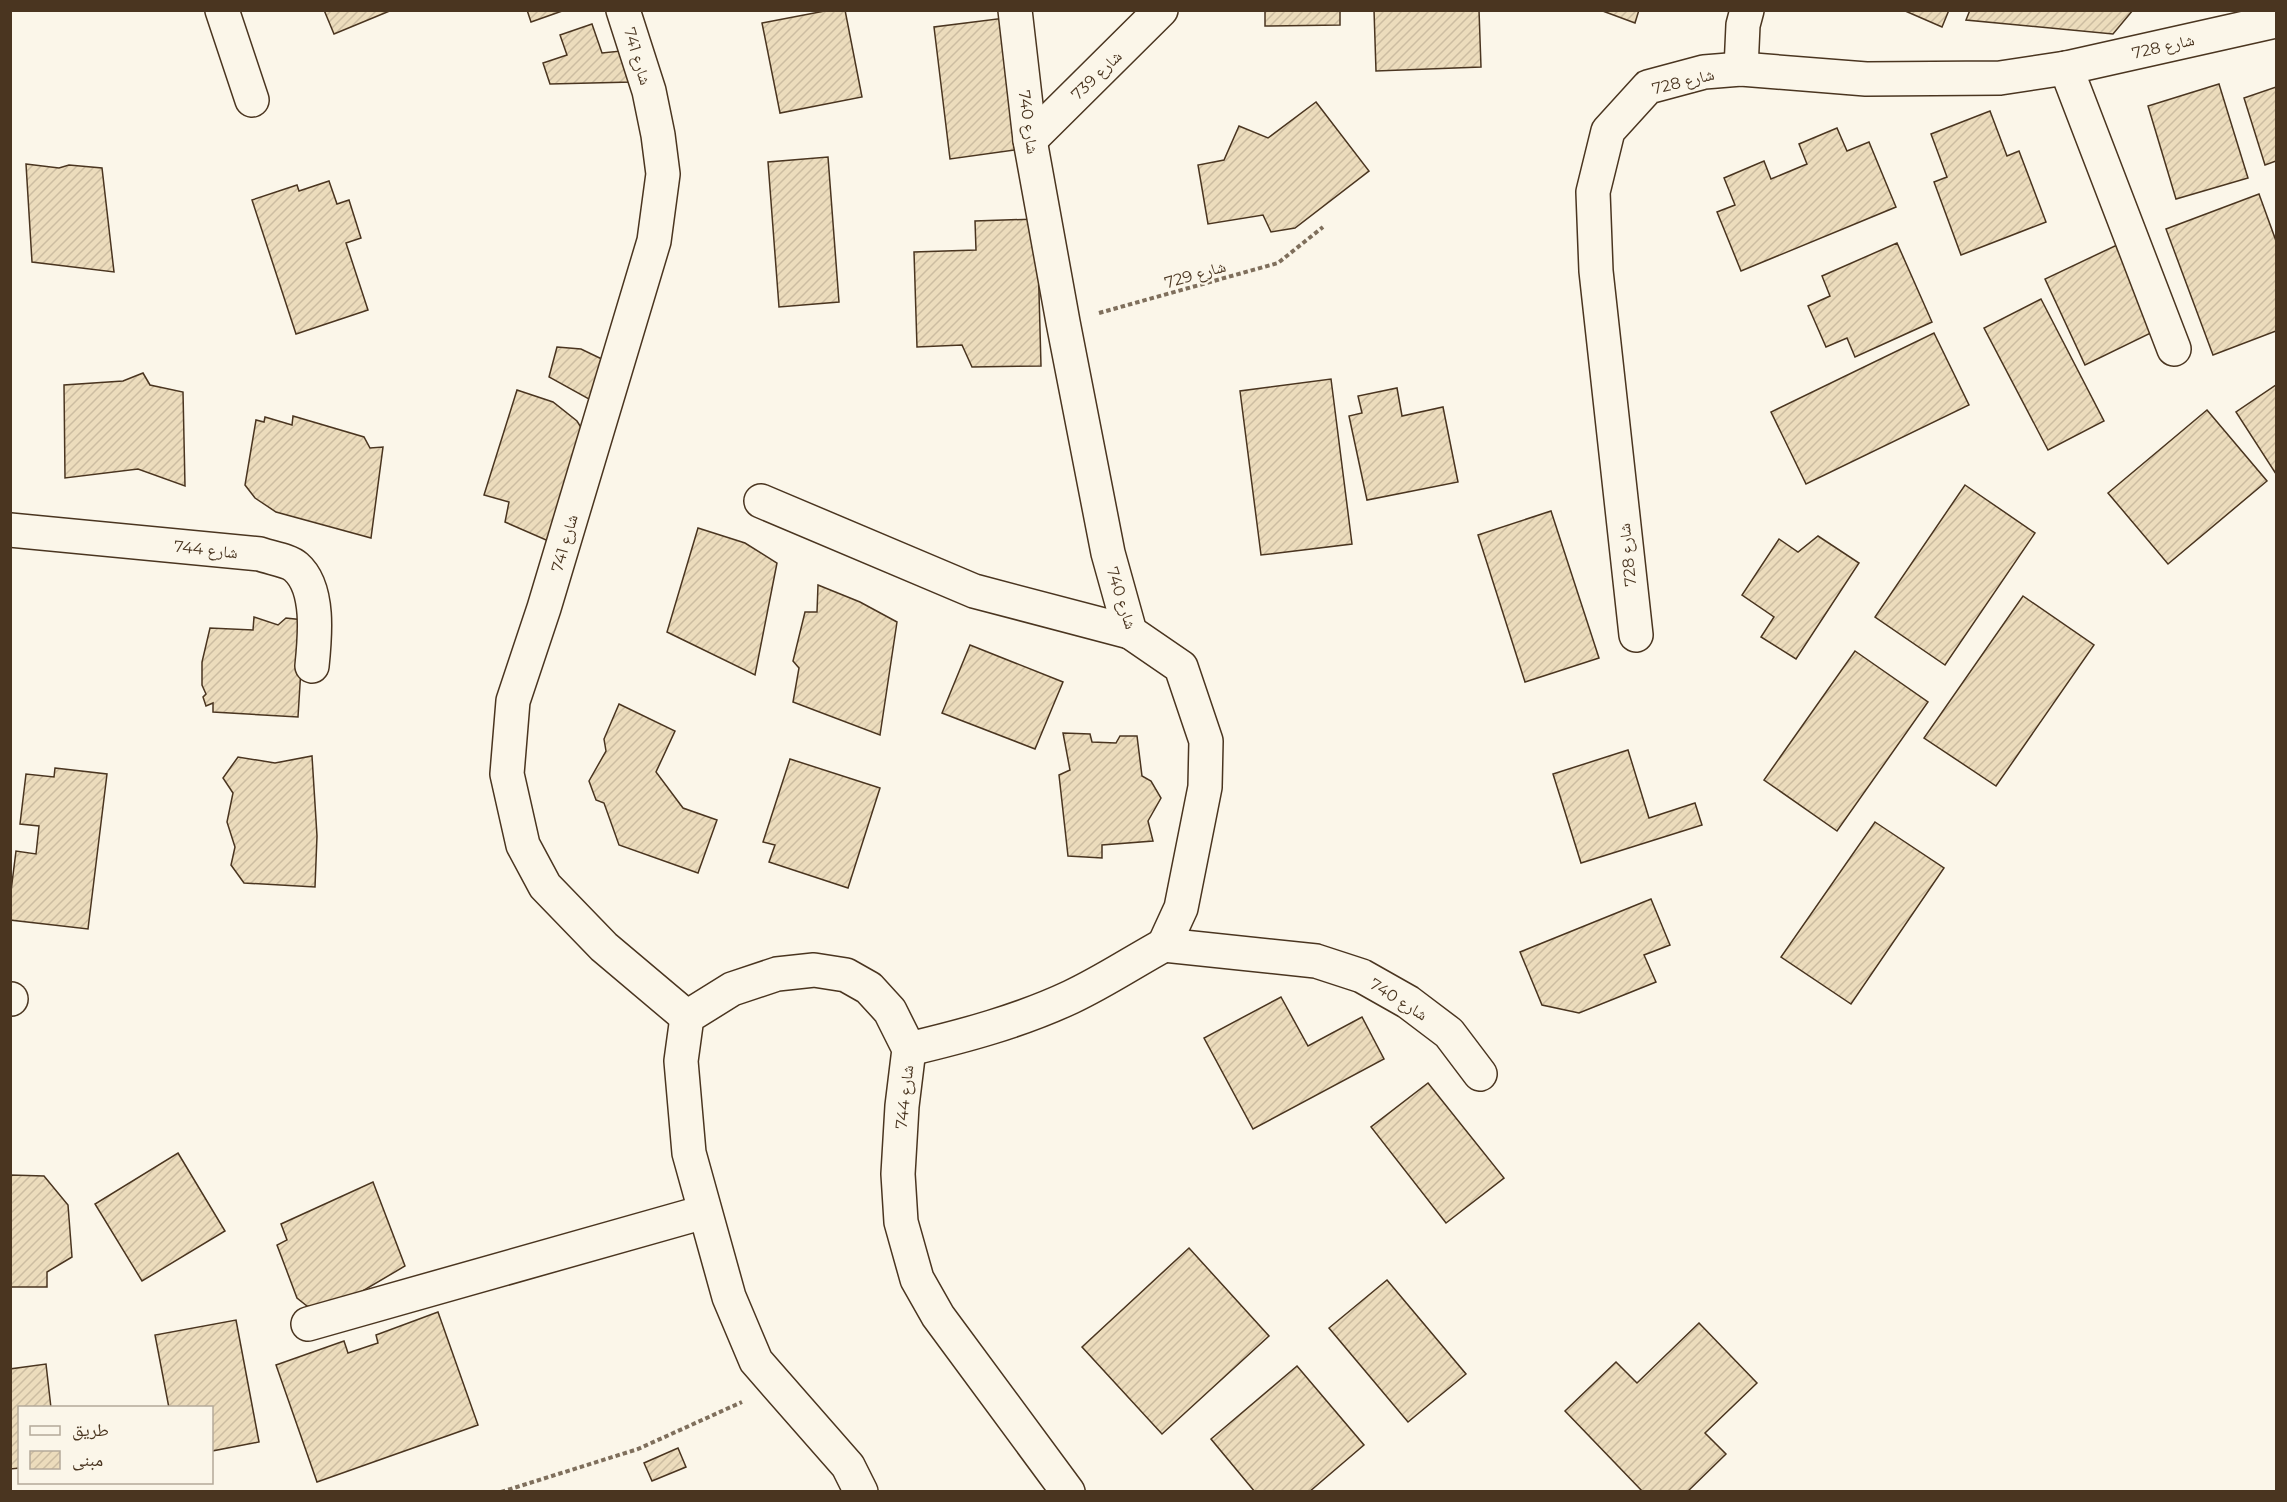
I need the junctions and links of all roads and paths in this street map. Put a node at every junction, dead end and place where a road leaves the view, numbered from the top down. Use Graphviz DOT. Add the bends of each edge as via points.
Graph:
graph roads {
  1 [pos="222,10"];
  2 [pos="623,10"];
  3 [pos="1015,10"];
  4 [pos="1161,10"];
  5 [pos="1748,10"];
  6 [pos="2277,21"];
  7 [pos="2066,68"];
  8 [pos="1741,69"];
  9 [pos="252,100"];
  10 [pos="1030,140"];
  11 [pos="1323,227"];
  12 [pos="1063,322"];
  13 [pos="2174,349"];
  14 [pos="761,501"];
  15 [pos="10,530"];
  16 [pos="1130,632"];
  17 [pos="1636,635"];
  18 [pos="312,666"];
  19 [pos="1164,945"];
  20 [pos="687,1017"];
  21 [pos="909,1049"];
  22 [pos="1480,1074"];
  23 [pos="704,1212"];
  24 [pos="308,1324"];
  25 [pos="778,1386"];
  26 [pos="501,1491"];
  27 [pos="861,1491"];
  28 [pos="1068,1491"];
  1 -- 9 [label="street"];
  2 -- 20 [label="street, شارع 741" via="649,91 658,135 663,174 654,241 513,701 507,774 523,845 545,886 604,947"];
  3 -- 10 [label="street, شارع 740"];
  4 -- 10 [label="street, شارع 739"];
  5 -- 8 [label="street" via="1743,26"];
  6 -- 7 [label="street, شارع 728"];
  7 -- 8 [label="street, شارع 728" via="2000,78 1878,79"];
  7 -- 13 [label="street"];
  8 -- 17 [label="street, شارع 728" via="1704,72 1648,87 1608,131 1593,192 1596,271"];
  10 -- 12 [label="street, شارع 740"];
  11 -- 12 [label="path, شارع 729" via="1278,263"];
  12 -- 16 [label="street, شارع 740" via="1108,553"];
  14 -- 16 [label="street" via="974,591"];
  15 -- 18 [label="street, شارع 744" via="260,554 295,566 309,584 315,636"];
  16 -- 19 [label="street, شارع 740" via="1181,667 1206,741 1205,787 1181,908"];
  19 -- 21 [label="street" via="1040,1010 965,1036"];
  19 -- 22 [label="street, شارع 740" via="1316,961 1362,976 1408,1002 1449,1033"];
  20 -- 21 [label="street, شارع 744" via="732,988 777,974 813,970 846,975 869,988 890,1011"];
  20 -- 23 [label="street" via="681,1061 688,1142"];
  21 -- 28 [label="street, شارع 744" via="898,1174 901,1222 916,1280 938,1316"];
  23 -- 24 [label="street"];
  23 -- 25 [label="street" via="729,1297 756,1361"];
  25 -- 26 [label="path" via="638,1449"];
  25 -- 27 [label="street" via="848,1466"];
}
